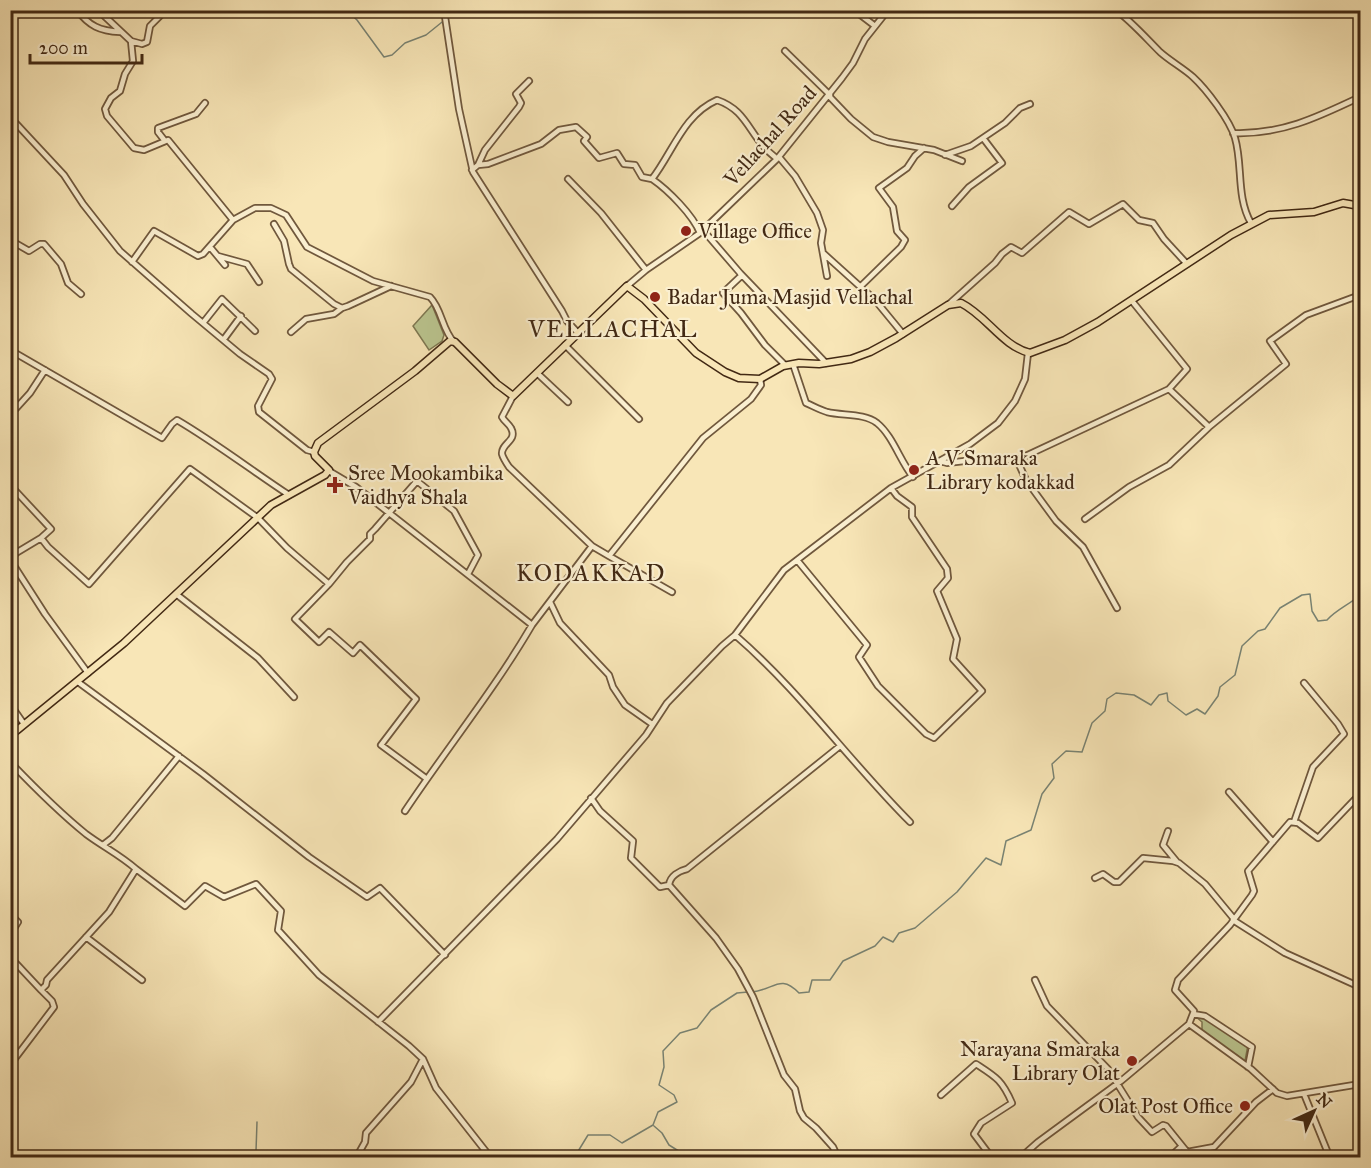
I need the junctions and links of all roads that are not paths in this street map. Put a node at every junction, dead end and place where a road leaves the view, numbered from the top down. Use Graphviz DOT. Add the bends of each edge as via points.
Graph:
graph roads {
  1 [pos="36,10"];
  2 [pos="77,10"];
  3 [pos="98,10"];
  4 [pos="166,10"];
  5 [pos="854,10"];
  6 [pos="888,10"];
  7 [pos="1116,10"];
  8 [pos="444,12"];
  9 [pos="10,20"];
  10 [pos="875,26"];
  11 [pos="120,32"];
  12 [pos="131,41"];
  13 [pos="785,51"];
  14 [pos="529,81"];
  15 [pos="829,96"];
  16 [pos="1360,98"];
  17 [pos="205,103"];
  18 [pos="1030,104"];
  19 [pos="10,117"];
  20 [pos="1233,133"];
  21 [pos="983,138"];
  22 [pos="165,141"];
  23 [pos="924,148"];
  24 [pos="945,155"];
  25 [pos="778,158"];
  26 [pos="962,161"];
  27 [pos="478,165"];
  28 [pos="472,170"];
  29 [pos="568,179"];
  30 [pos="652,179"];
  31 [pos="952,206"];
  32 [pos="1360,206"];
  33 [pos="233,220"];
  34 [pos="1251,223"];
  35 [pos="274,224"];
  36 [pos="702,232"];
  37 [pos="10,240"];
  38 [pos="210,247"];
  39 [pos="823,252"];
  40 [pos="218,256"];
  41 [pos="132,262"];
  42 [pos="1187,264"];
  43 [pos="225,265"];
  44 [pos="646,270"];
  45 [pos="740,273"];
  46 [pos="827,276"];
  47 [pos="260,282"];
  48 [pos="391,286"];
  49 [pos="627,286"];
  50 [pos="861,286"];
  51 [pos="81,294"];
  52 [pos="1360,295"];
  53 [pos="1132,301"];
  54 [pos="948,305"];
  55 [pos="342,308"];
  56 [pos="241,316"];
  57 [pos="203,323"];
  58 [pos="255,331"];
  59 [pos="291,332"];
  60 [pos="578,333"];
  61 [pos="903,334"];
  62 [pos="224,339"];
  63 [pos="454,342"];
  64 [pos="565,345"];
  65 [pos="10,350"];
  66 [pos="1028,353"];
  67 [pos="826,363"];
  68 [pos="793,364"];
  69 [pos="785,365"];
  70 [pos="45,370"];
  71 [pos="537,373"];
  72 [pos="760,380"];
  73 [pos="1169,389"];
  74 [pos="513,396"];
  75 [pos="568,402"];
  76 [pos="10,415"];
  77 [pos="639,419"];
  78 [pos="1209,427"];
  79 [pos="314,452"];
  80 [pos="1017,459"];
  81 [pos="939,461"];
  82 [pos="328,471"];
  83 [pos="914,477"];
  84 [pos="10,484"];
  85 [pos="891,488"];
  86 [pos="289,495"];
  87 [pos="388,513"];
  88 [pos="258,518"];
  89 [pos="1085,519"];
  90 [pos="41,538"];
  91 [pos="592,546"];
  92 [pos="609,556"];
  93 [pos="797,560"];
  94 [pos="468,574"];
  95 [pos="329,584"];
  96 [pos="672,592"];
  97 [pos="177,594"];
  98 [pos="550,602"];
  99 [pos="1117,608"];
  100 [pos="532,625"];
  101 [pos="735,635"];
  102 [pos="88,673"];
  103 [pos="78,682"];
  104 [pos="1304,683"];
  105 [pos="294,697"];
  106 [pos="10,704"];
  107 [pos="24,724"];
  108 [pos="652,724"];
  109 [pos="10,736"];
  110 [pos="840,746"];
  111 [pos="179,756"];
  112 [pos="10,762"];
  113 [pos="426,779"];
  114 [pos="1229,792"];
  115 [pos="1360,794"];
  116 [pos="591,798"];
  117 [pos="405,811"];
  118 [pos="909,822"];
  119 [pos="1294,822"];
  120 [pos="1168,831"];
  121 [pos="1273,842"];
  122 [pos="103,845"];
  123 [pos="1179,863"];
  124 [pos="136,869"];
  125 [pos="1095,878"];
  126 [pos="669,885"];
  127 [pos="10,914"];
  128 [pos="1234,920"];
  129 [pos="10,935"];
  130 [pos="86,937"];
  131 [pos="445,955"];
  132 [pos="10,957"];
  133 [pos="142,980"];
  134 [pos="1035,980"];
  135 [pos="1360,987"];
  136 [pos="41,990"];
  137 [pos="1193,1014"];
  138 [pos="378,1022"];
  139 [pos="1189,1024"];
  140 [pos="423,1059"];
  141 [pos="10,1065"];
  142 [pos="1248,1067"];
  143 [pos="1117,1083"];
  144 [pos="1360,1084"];
  145 [pos="1273,1089"];
  146 [pos="1304,1094"];
  147 [pos="941,1095"];
  148 [pos="1182,1146"];
  149 [pos="356,1158"];
  150 [pos="491,1158"];
  151 [pos="838,1158"];
  152 [pos="992,1158"];
  153 [pos="1020,1158"];
  154 [pos="1169,1158"];
  155 [pos="1330,1158"];
  1 -- 9 [label="street"];
  2 -- 11 [label="street" via="96,28"];
  3 -- 11 [label="street"];
  4 -- 12 [label="street" via="150,26 147,42"];
  5 -- 10 [label="street"];
  6 -- 10 [label="street, Vellachal Road"];
  7 -- 20 [label="street" via="1199,83"];
  8 -- 28 [label="street"];
  10 -- 15 [label="street, Vellachal Road"];
  11 -- 12 [label="street"];
  12 -- 22 [label="street" via="133,61 120,91 105,109 107,116 134,148 144,150"];
  13 -- 15 [label="street"];
  14 -- 27 [label="street" via="516,94 519,107 484,150"];
  15 -- 23 [label="street" via="873,136"];
  15 -- 25 [label="street, Vellachal Road"];
  16 -- 20 [label="street" via="1288,129"];
  17 -- 22 [label="street" via="196,114 158,128"];
  18 -- 21 [label="street"];
  19 -- 41 [label="street" via="63,175"];
  20 -- 34 [label="street" via="1245,210"];
  21 -- 24 [label="street"];
  21 -- 31 [label="street" via="1002,163 969,187"];
  22 -- 33 [label="street"];
  23 -- 24 [label="street"];
  23 -- 50 [label="street" via="907,168 879,188 893,207 897,231 905,240"];
  24 -- 26 [label="street"];
  25 -- 30 [label="street" via="764,147 744,118 717,100 705,105 672,144"];
  25 -- 36 [label="street, Vellachal Road"];
  25 -- 39 [label="street" via="795,176 818,213"];
  27 -- 28 [label="street"];
  27 -- 30 [label="street" via="542,144 559,130 576,127 599,158 617,153 624,164 635,165 642,177"];
  28 -- 60 [label="street"];
  29 -- 44 [label="street"];
  30 -- 36 [label="street"];
  32 -- 34 [label="main road" via="1343,203 1314,212 1269,215"];
  33 -- 38 [label="street"];
  33 -- 48 [label="street" via="255,208 272,208 286,215 308,247 373,281"];
  34 -- 42 [label="main road"];
  35 -- 55 [label="street" via="284,241 291,269 328,302"];
  36 -- 44 [label="street, Vellachal Road"];
  36 -- 45 [label="street"];
  37 -- 51 [label="street" via="29,251 44,244 62,264 68,283"];
  38 -- 40 [label="street"];
  38 -- 41 [label="street" via="198,256 154,231"];
  39 -- 46 [label="street"];
  39 -- 50 [label="street"];
  40 -- 43 [label="street"];
  40 -- 47 [label="street" via="247,264"];
  41 -- 57 [label="street"];
  42 -- 53 [label="main road"];
  42 -- 54 [label="street" via="1153,223 1139,220 1123,204 1089,224 1069,212 1022,253 1011,247"];
  44 -- 49 [label="street, Vellachal Road"];
  45 -- 67 [label="street"];
  45 -- 69 [label="street" via="723,293"];
  48 -- 55 [label="street"];
  48 -- 63 [label="street" via="430,297"];
  49 -- 60 [label="main road"];
  49 -- 72 [label="main road" via="696,353 739,378"];
  50 -- 61 [label="street"];
  52 -- 78 [label="street" via="1306,315 1270,340 1286,364"];
  53 -- 66 [label="main road" via="1065,339"];
  53 -- 73 [label="street" via="1187,369"];
  54 -- 61 [label="main road"];
  54 -- 66 [label="main road" via="961,303 973,309 1011,345"];
  55 -- 59 [label="street" via="334,314 306,320"];
  56 -- 57 [label="street" via="222,299"];
  56 -- 58 [label="street"];
  56 -- 62 [label="street"];
  57 -- 62 [label="street"];
  60 -- 64 [label="main road"];
  61 -- 67 [label="main road" via="850,360"];
  62 -- 79 [label="street" via="273,379 258,412"];
  63 -- 74 [label="main road"];
  63 -- 79 [label="main road" via="436,351 318,443"];
  64 -- 71 [label="main road"];
  64 -- 77 [label="street"];
  65 -- 70 [label="street"];
  66 -- 81 [label="street" via="1025,379 998,423"];
  67 -- 68 [label="main road"];
  68 -- 69 [label="main road"];
  68 -- 83 [label="street" via="806,403 876,422"];
  69 -- 72 [label="main road"];
  70 -- 76 [label="street"];
  70 -- 86 [label="street" via="162,438 177,420"];
  71 -- 74 [label="main road"];
  71 -- 75 [label="street"];
  72 -- 92 [label="street" via="761,385 751,399 703,438"];
  73 -- 78 [label="street"];
  73 -- 80 [label="street"];
  74 -- 91 [label="street" via="502,417 513,435 502,455 509,467"];
  78 -- 89 [label="street" via="1169,465"];
  79 -- 82 [label="main road"];
  80 -- 81 [label="street"];
  80 -- 99 [label="street" via="1026,480 1056,521 1083,547"];
  81 -- 83 [label="street"];
  82 -- 86 [label="main road"];
  82 -- 87 [label="street"];
  83 -- 85 [label="street"];
  84 -- 90 [label="street" via="51,529"];
  85 -- 93 [label="street"];
  85 -- 93 [label="street" via="912,507 912,517 947,569 948,578 937,591 957,639 953,658 982,691 934,738 869,675 859,657 867,645"];
  86 -- 88 [label="main road"];
  87 -- 94 [label="street"];
  87 -- 94 [label="street" via="417,481 454,511 478,555"];
  87 -- 95 [label="street"];
  88 -- 90 [label="street" via="190,469 89,584"];
  88 -- 95 [label="street"];
  88 -- 97 [label="main road"];
  90 -- 102 [label="street" via="16,553 11,561"];
  91 -- 92 [label="street"];
  91 -- 98 [label="street"];
  92 -- 96 [label="street"];
  93 -- 101 [label="street" via="784,570"];
  94 -- 100 [label="street"];
  95 -- 113 [label="street" via="295,619 319,642 329,632 353,654 360,645 416,699 381,745"];
  97 -- 102 [label="main road"];
  97 -- 105 [label="street" via="258,658"];
  98 -- 100 [label="street"];
  98 -- 108 [label="street" via="560,623 609,675 626,705"];
  100 -- 113 [label="street" via="508,666"];
  101 -- 108 [label="street" via="682,687"];
  101 -- 110 [label="street"];
  102 -- 103 [label="main road"];
  103 -- 107 [label="main road"];
  103 -- 111 [label="street"];
  104 -- 119 [label="street" via="1344,734 1314,766"];
  106 -- 107 [label="street"];
  107 -- 109 [label="main road"];
  108 -- 116 [label="street"];
  110 -- 118 [label="street"];
  110 -- 126 [label="street" via="675,875"];
  111 -- 122 [label="street"];
  111 -- 131 [label="street" via="309,857 368,897 381,888"];
  112 -- 122 [label="street" via="72,822"];
  113 -- 117 [label="street"];
  114 -- 121 [label="street"];
  115 -- 119 [label="street" via="1318,837"];
  116 -- 126 [label="street" via="633,841 630,858 654,883 660,887"];
  116 -- 131 [label="street" via="557,839"];
  119 -- 121 [label="street"];
  120 -- 123 [label="street" via="1163,845"];
  121 -- 128 [label="street" via="1248,871 1253,893"];
  122 -- 124 [label="street"];
  123 -- 125 [label="street" via="1143,858 1119,882 1103,874"];
  123 -- 128 [label="street" via="1205,884"];
  124 -- 130 [label="street"];
  124 -- 138 [label="street" via="185,906 206,886 224,897 256,884 281,911 278,930 319,975"];
  126 -- 151 [label="street" via="725,949 751,992 784,1075 795,1089 800,1111 833,1147"];
  127 -- 129 [label="street" via="18,922"];
  128 -- 135 [label="street" via="1285,953"];
  128 -- 137 [label="street" via="1175,986"];
  130 -- 133 [label="street"];
  130 -- 136 [label="street"];
  131 -- 138 [label="street"];
  132 -- 136 [label="street"];
  134 -- 143 [label="street" via="1047,1006"];
  136 -- 141 [label="street" via="54,1007"];
  137 -- 139 [label="street"];
  137 -- 142 [label="street" via="1205,1016 1252,1047"];
  138 -- 140 [label="street"];
  139 -- 142 [label="street"];
  139 -- 143 [label="street"];
  140 -- 149 [label="street" via="411,1082 366,1133"];
  140 -- 150 [label="street" via="436,1088"];
  142 -- 145 [label="street"];
  143 -- 148 [label="street" via="1149,1131 1166,1126"];
  143 -- 153 [label="street"];
  144 -- 146 [label="street"];
  145 -- 146 [label="street" via="1287,1096"];
  145 -- 148 [label="street" via="1214,1147 1186,1152"];
  146 -- 155 [label="street"];
  147 -- 152 [label="street" via="976,1064 1005,1086 1012,1103 981,1123 974,1134"];
  148 -- 154 [label="street"];
}
